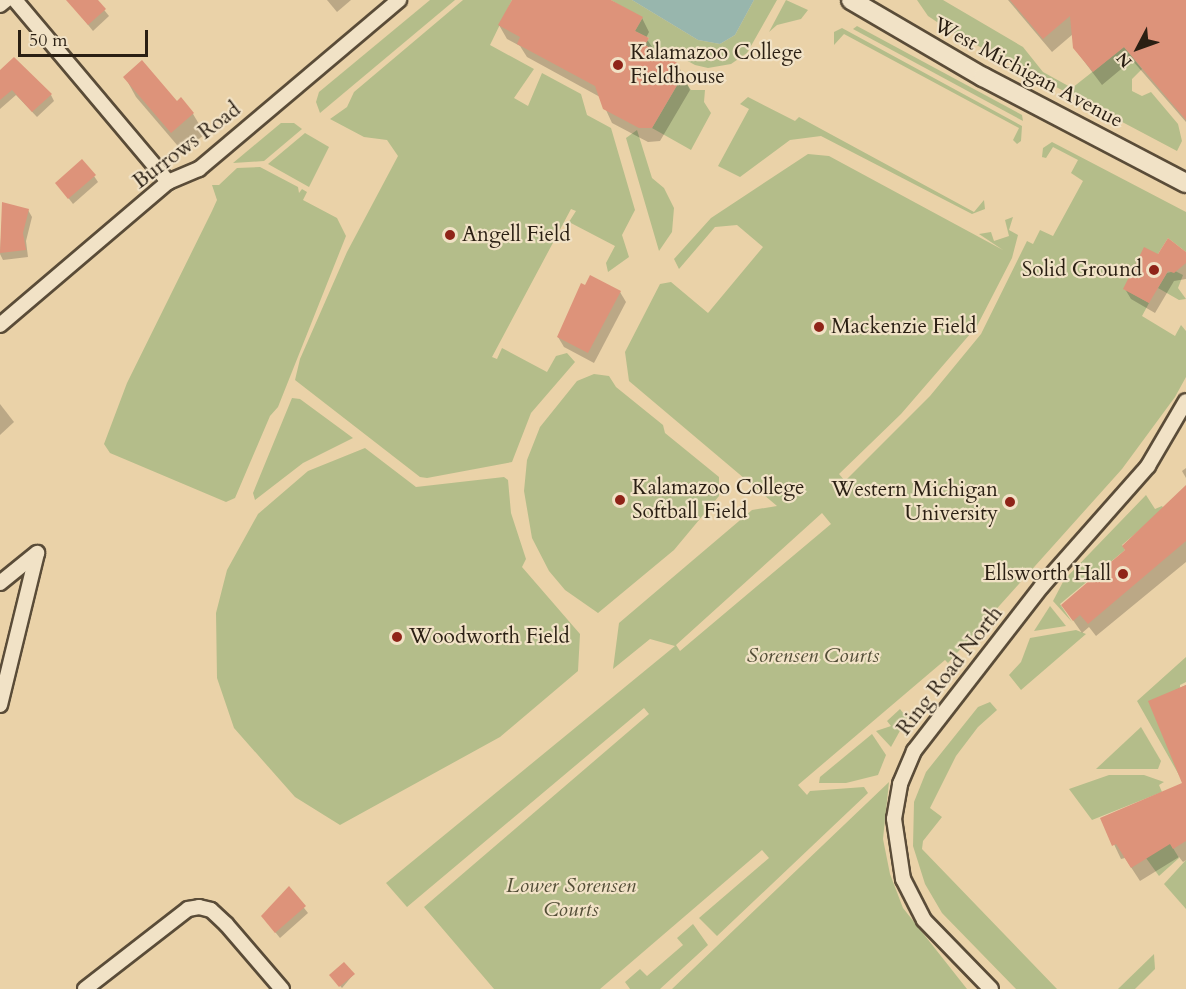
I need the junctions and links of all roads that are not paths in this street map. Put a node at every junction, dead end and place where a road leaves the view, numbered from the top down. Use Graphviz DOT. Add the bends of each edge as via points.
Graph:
graph roads {
  1 [pos="6,0"];
  2 [pos="15,0"];
  3 [pos="399,0"];
  4 [pos="850,0"];
  5 [pos="0,5"];
  6 [pos="168,182"];
  7 [pos="1186,183"];
  8 [pos="0,325"];
  9 [pos="1186,401"];
  10 [pos="0,583"];
  11 [pos="0,705"];
  12 [pos="85,989"];
  13 [pos="282,989"];
  14 [pos="991,989"];
  1 -- 5 [label="street"];
  2 -- 6 [label="street"];
  3 -- 6 [label="street, Burrows Road" via="199,169"];
  4 -- 7 [label="street, West Michigan Avenue" via="983,77"];
  6 -- 8 [label="street, Burrows Road"];
  9 -- 14 [label="street, Ring Road North" via="1148,466 1042,586 914,751 900,784 894,819 903,879 924,920"];
  10 -- 11 [label="street" via="37,553"];
  12 -- 13 [label="street" via="188,909 211,910"];
}
